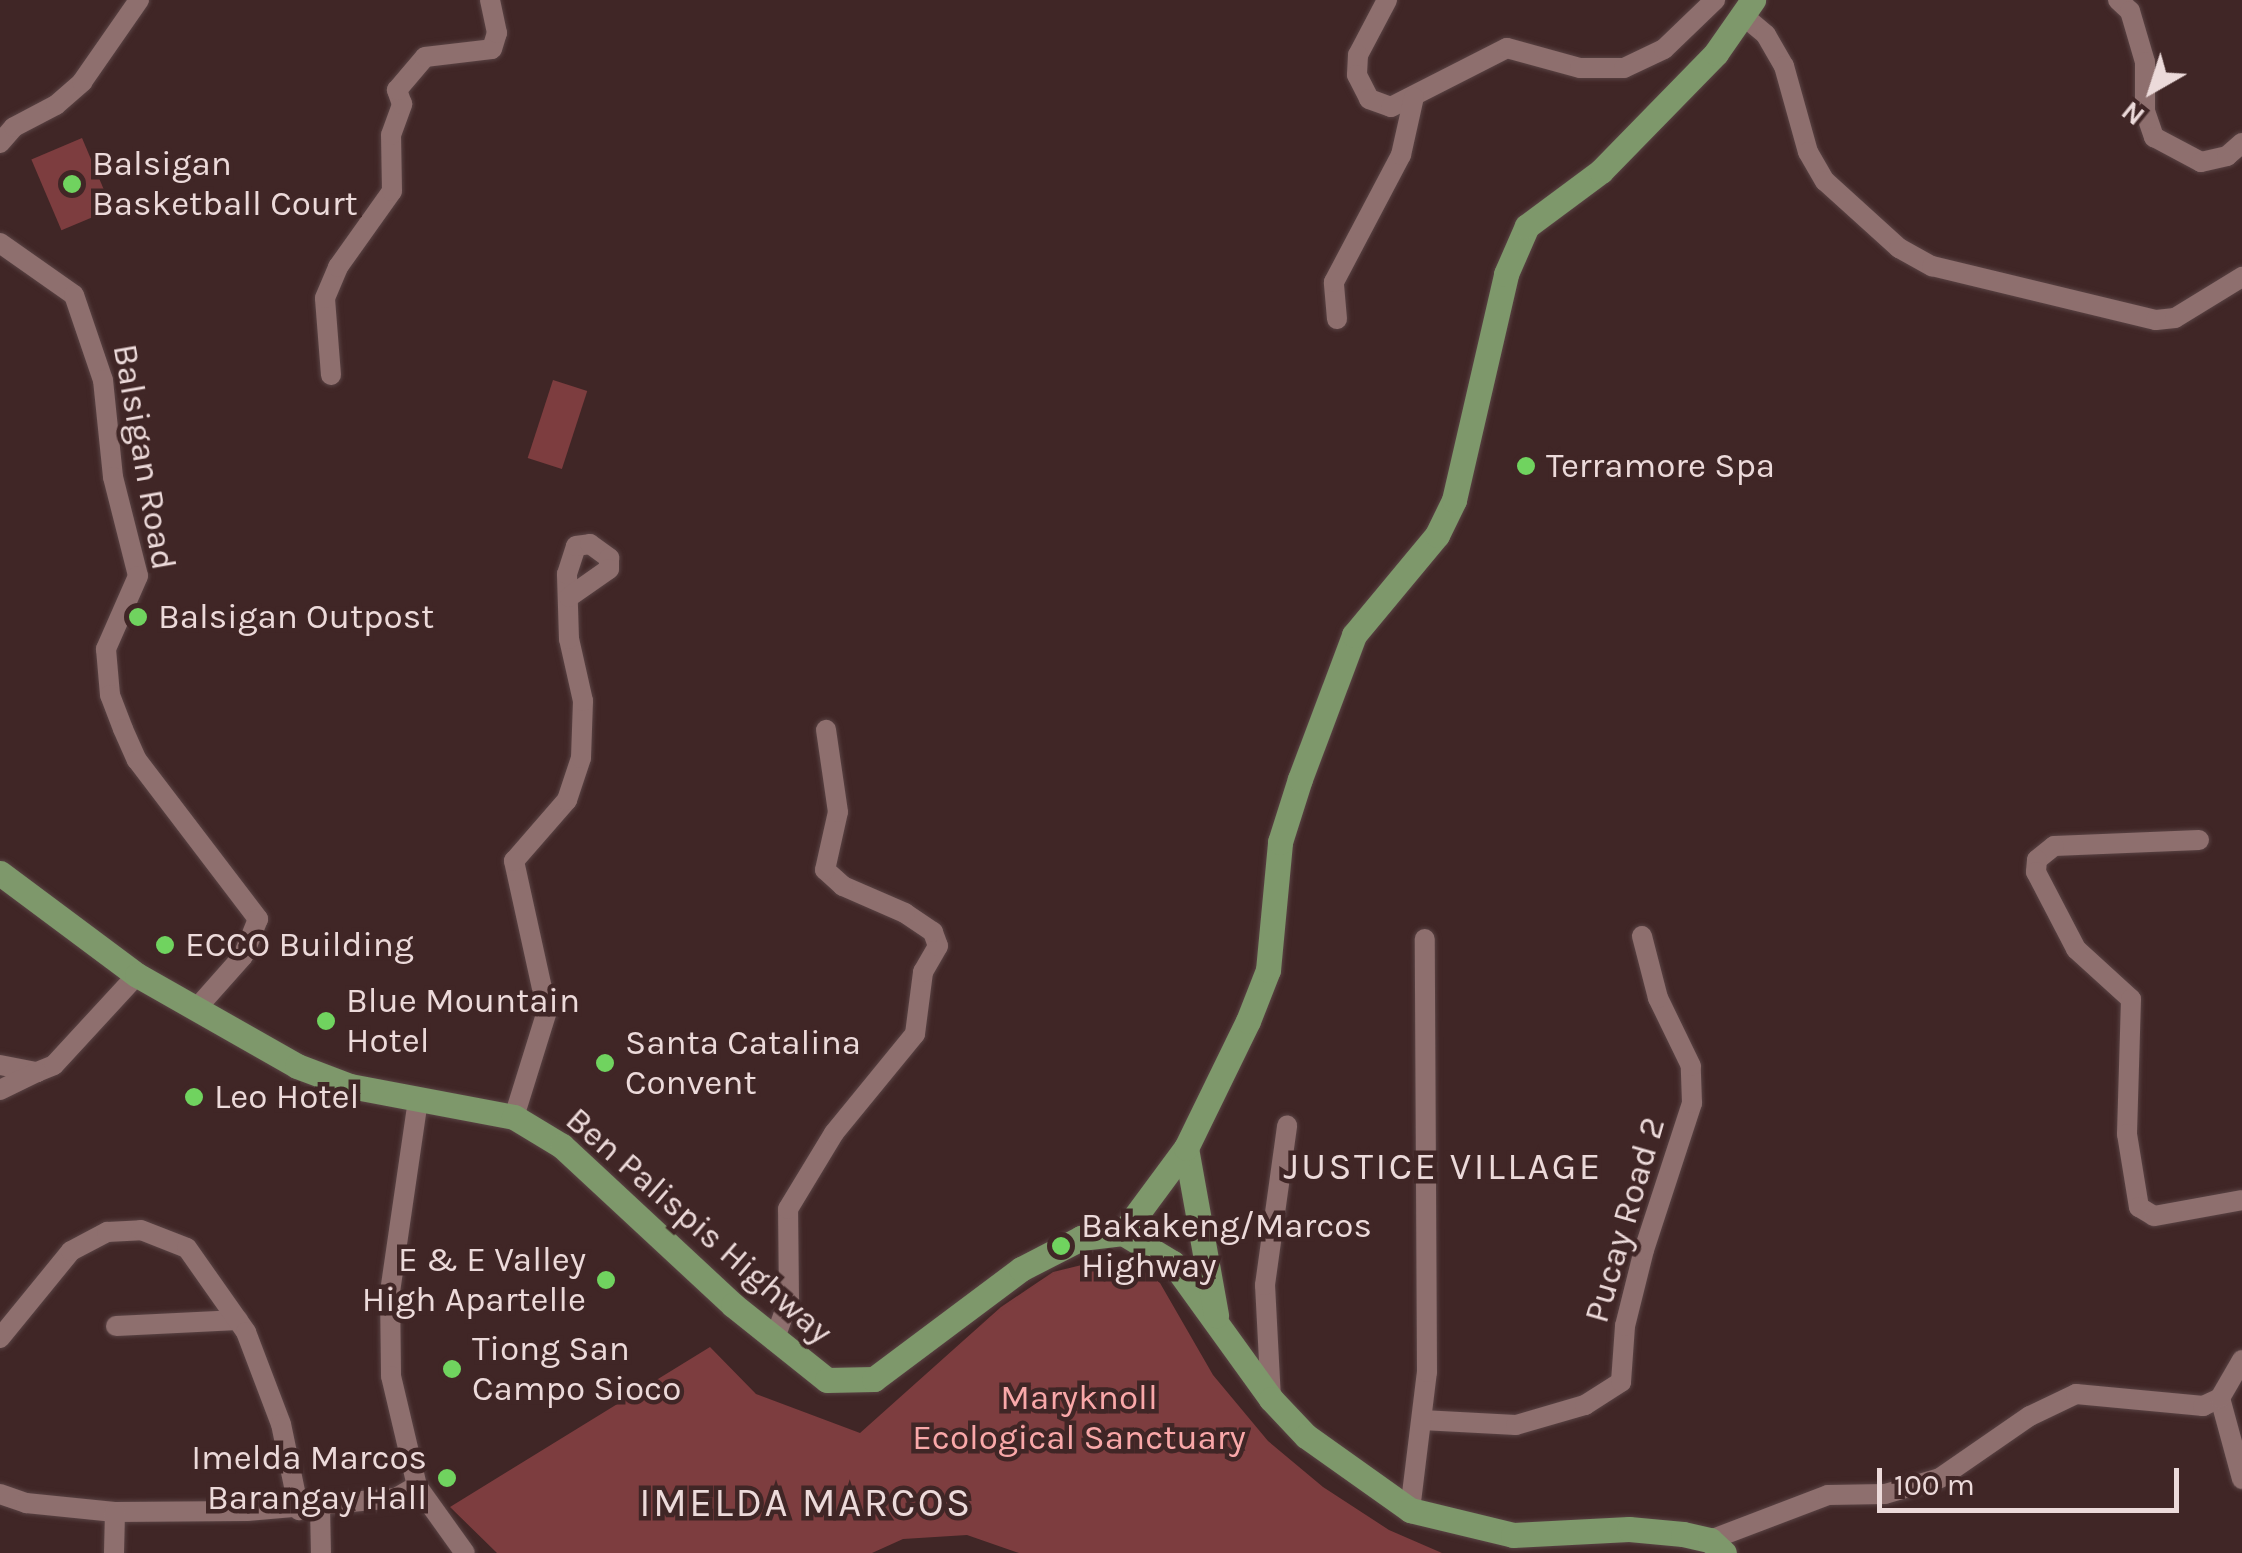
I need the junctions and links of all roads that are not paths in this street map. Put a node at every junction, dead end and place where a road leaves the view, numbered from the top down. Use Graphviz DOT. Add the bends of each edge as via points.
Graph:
graph roads {
  1 [pos="139,0"];
  2 [pos="490,0"];
  3 [pos="1387,0"];
  4 [pos="1715,0"];
  5 [pos="2118,0"];
  6 [pos="1750,9"];
  7 [pos="1414,98"];
  8 [pos="0,143"];
  9 [pos="2242,143"];
  10 [pos="0,243"];
  11 [pos="2242,277"];
  12 [pos="1336,319"];
  13 [pos="332,376"];
  14 [pos="570,597"];
  15 [pos="826,730"];
  16 [pos="2198,840"];
  17 [pos="0,873"];
  18 [pos="1642,936"];
  19 [pos="1424,939"];
  20 [pos="137,976"];
  21 [pos="196,1009"];
  22 [pos="0,1065"];
  23 [pos="37,1072"];
  24 [pos="0,1090"];
  25 [pos="418,1100"];
  26 [pos="514,1117"];
  27 [pos="1287,1126"];
  28 [pos="1186,1148"];
  29 [pos="2242,1200"];
  30 [pos="1123,1233"];
  31 [pos="238,1320"];
  32 [pos="116,1326"];
  33 [pos="1219,1330"];
  34 [pos="0,1338"];
  35 [pos="774,1341"];
  36 [pos="2242,1360"];
  37 [pos="2220,1398"];
  38 [pos="1270,1399"];
  39 [pos="1422,1420"];
  40 [pos="2242,1479"];
  41 [pos="417,1486"];
  42 [pos="0,1494"];
  43 [pos="310,1509"];
  44 [pos="1410,1510"];
  45 [pos="115,1512"];
  46 [pos="1717,1547"];
  47 [pos="114,1553"];
  48 [pos="321,1553"];
  49 [pos="465,1553"];
  1 -- 8 [label="street" via="82,82 56,106 14,126"];
  2 -- 13 [label="street" via="497,33 492,49 425,56 397,90 402,104 390,135 392,191 338,266 325,298"];
  3 -- 7 [label="street" via="1358,54 1356,75 1377,104 1401,106"];
  4 -- 7 [label="street" via="1664,49 1624,68 1580,68 1506,48"];
  5 -- 9 [label="street" via="2130,11 2145,62 2145,111 2154,137 2201,162 2226,156"];
  6 -- 11 [label="street" via="1784,66 1808,152 1825,180 1898,248 1932,266 2156,320 2175,318"];
  6 -- 28 [label="main road" via="1601,170 1526,226 1506,274 1454,500 1437,535 1354,635 1280,842 1268,970"];
  7 -- 12 [label="street" via="1401,154 1334,282"];
  10 -- 21 [label="street, Balsigan Road" via="74,294 103,380 113,476 138,576 106,650 116,712 137,760 258,919 243,956"];
  14 -- 26 [label="street" via="568,640 585,734 567,800 514,861 547,1010"];
  15 -- 35 [label="street" via="838,812 825,870 843,886 905,912 933,932 938,946 923,972 915,1034 834,1133 788,1208 789,1299"];
  16 -- 29 [label="street" via="2054,846 2036,860 2036,872 2076,949 2131,998 2127,1134 2139,1206 2154,1216"];
  17 -- 20 [label="main road, Ben Palispis Highway"];
  18 -- 39 [label="street, Pucay Road 2" via="1658,998 1691,1066 1692,1103 1644,1250 1625,1326 1621,1382 1585,1405 1516,1425"];
  19 -- 39 [label="street"];
  20 -- 21 [label="main road, Ben Palispis Highway"];
  20 -- 23 [label="street" via="68,1051"];
  21 -- 25 [label="main road, Ben Palispis Highway" via="297,1066"];
  22 -- 23 [label="street"];
  23 -- 24 [label="street"];
  25 -- 26 [label="main road, Ben Palispis Highway"];
  25 -- 41 [label="street" via="390,1290 395,1413"];
  26 -- 35 [label="main road, Ben Palispis Highway" via="562,1146"];
  27 -- 38 [label="street" via="1265,1285"];
  28 -- 30 [label="main road"];
  28 -- 33 [label="main road"];
  30 -- 33 [label="main road" via="1173,1262"];
  30 -- 35 [label="main road, Ben Palispis Highway" via="1081,1238 1021,1269 874,1379 827,1380"];
  31 -- 32 [label="street"];
  31 -- 34 [label="street" via="187,1248 141,1230 107,1232 70,1251"];
  31 -- 43 [label="street"];
  33 -- 38 [label="main road"];
  36 -- 37 [label="street"];
  37 -- 40 [label="street"];
  37 -- 46 [label="street" via="2182,1408 2076,1394 2030,1416 1940,1478 1885,1494 1828,1495"];
  38 -- 44 [label="main road" via="1306,1436"];
  39 -- 44 [label="street"];
  41 -- 43 [label="street" via="396,1498"];
  41 -- 49 [label="street"];
  42 -- 45 [label="street"];
  43 -- 45 [label="street"];
  43 -- 48 [label="street"];
  44 -- 46 [label="main road" via="1513,1535 1629,1529"];
  45 -- 47 [label="street"];
}
